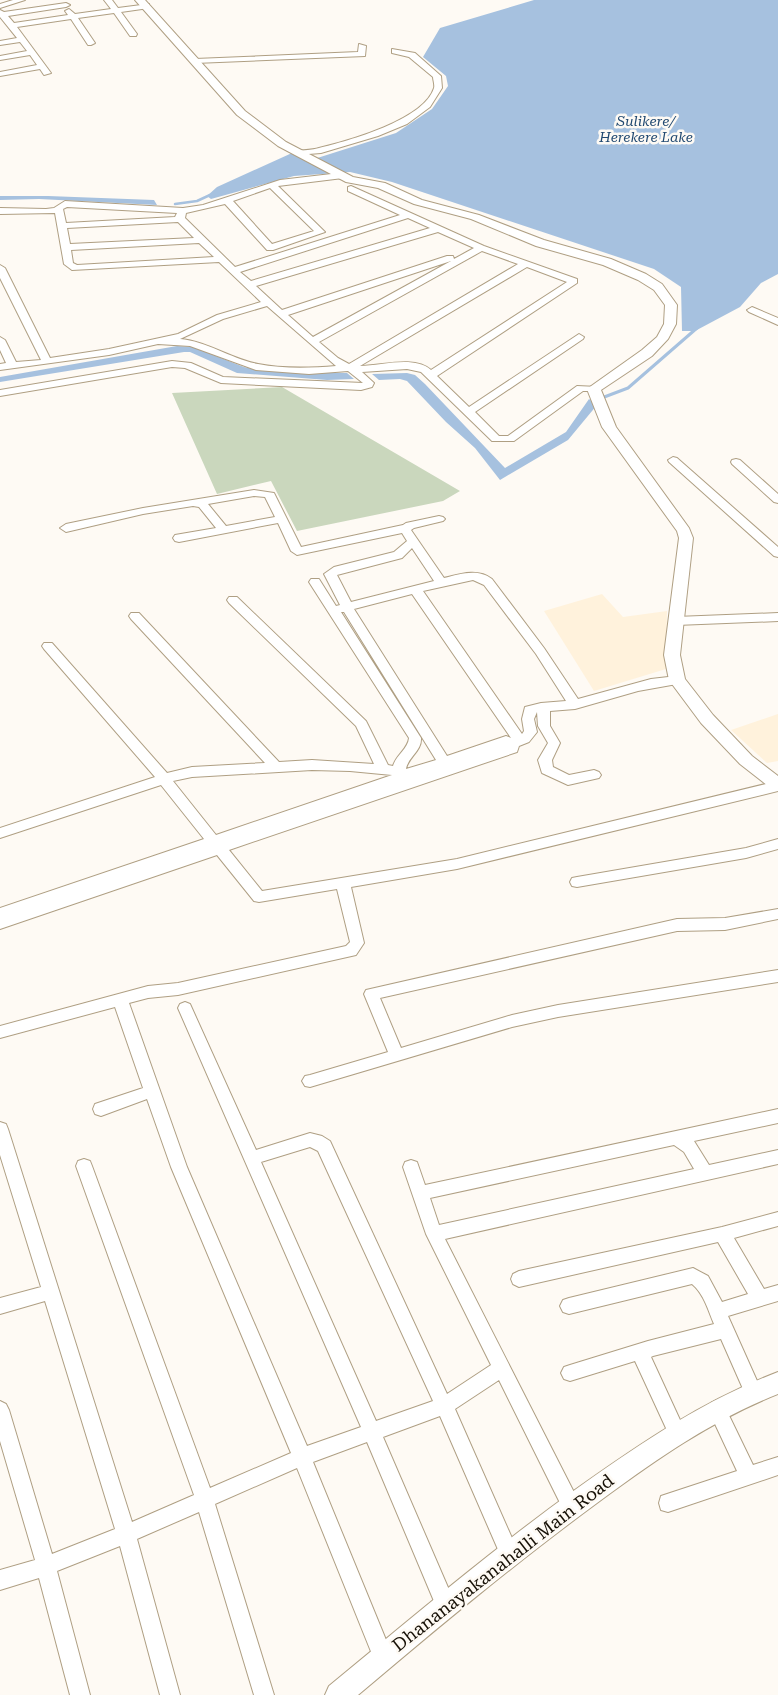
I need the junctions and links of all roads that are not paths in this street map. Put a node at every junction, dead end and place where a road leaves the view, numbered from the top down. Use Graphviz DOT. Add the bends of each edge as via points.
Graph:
graph roads {
  1 [pos="21,0"];
  2 [pos="108,0"];
  3 [pos="64,3"];
  4 [pos="143,3"];
  5 [pos="1,11"];
  6 [pos="116,11"];
  7 [pos="74,18"];
  8 [pos="11,25"];
  9 [pos="0,26"];
  10 [pos="133,34"];
  11 [pos="22,39"];
  12 [pos="0,43"];
  13 [pos="91,43"];
  14 [pos="362,46"];
  15 [pos="395,51"];
  16 [pos="32,52"];
  17 [pos="0,58"];
  18 [pos="195,61"];
  19 [pos="0,74"];
  20 [pos="300,154"];
  21 [pos="338,175"];
  22 [pos="272,184"];
  23 [pos="351,189"];
  24 [pos="228,201"];
  25 [pos="102,206"];
  26 [pos="58,210"];
  27 [pos="0,212"];
  28 [pos="182,215"];
  29 [pos="408,215"];
  30 [pos="103,224"];
  31 [pos="62,226"];
  32 [pos="438,228"];
  33 [pos="201,240"];
  34 [pos="66,247"];
  35 [pos="481,248"];
  36 [pos="221,259"];
  37 [pos="526,264"];
  38 [pos="0,268"];
  39 [pos="233,271"];
  40 [pos="248,285"];
  41 [pos="267,303"];
  42 [pos="752,310"];
  43 [pos="280,314"];
  44 [pos="778,322"];
  45 [pos="579,337"];
  46 [pos="0,340"];
  47 [pos="158,341"];
  48 [pos="313,341"];
  49 [pos="47,362"];
  50 [pos="12,365"];
  51 [pos="0,367"];
  52 [pos="350,368"];
  53 [pos="431,375"];
  54 [pos="0,392"];
  55 [pos="597,397"];
  56 [pos="468,412"];
  57 [pos="673,460"];
  58 [pos="736,462"];
  59 [pos="778,500"];
  60 [pos="193,503"];
  61 [pos="282,519"];
  62 [pos="439,519"];
  63 [pos="66,528"];
  64 [pos="222,529"];
  65 [pos="405,530"];
  66 [pos="179,538"];
  67 [pos="413,541"];
  68 [pos="778,552"];
  69 [pos="315,582"];
  70 [pos="442,582"];
  71 [pos="415,589"];
  72 [pos="232,600"];
  73 [pos="346,607"];
  74 [pos="332,611"];
  75 [pos="135,616"];
  76 [pos="778,617"];
  77 [pos="676,621"];
  78 [pos="48,646"];
  79 [pos="677,680"];
  80 [pos="574,705"];
  81 [pos="543,707"];
  82 [pos="517,742"];
  83 [pos="445,763"];
  84 [pos="276,768"];
  85 [pos="383,769"];
  86 [pos="403,773"];
  87 [pos="594,775"];
  88 [pos="163,778"];
  89 [pos="778,786"];
  90 [pos="0,833"];
  91 [pos="778,844"];
  92 [pos="216,845"];
  93 [pos="577,882"];
  94 [pos="343,884"];
  95 [pos="0,914"];
  96 [pos="778,914"];
  97 [pos="0,923"];
  98 [pos="778,976"];
  99 [pos="120,999"];
  100 [pos="185,1008"];
  101 [pos="0,1032"];
  102 [pos="397,1056"];
  103 [pos="310,1082"];
  104 [pos="153,1091"];
  105 [pos="101,1109"];
  106 [pos="778,1116"];
  107 [pos="0,1129"];
  108 [pos="674,1138"];
  109 [pos="778,1157"];
  110 [pos="251,1158"];
  111 [pos="84,1166"];
  112 [pos="411,1166"];
  113 [pos="705,1174"];
  114 [pos="420,1193"];
  115 [pos="778,1219"];
  116 [pos="434,1234"];
  117 [pos="722,1234"];
  118 [pos="519,1278"];
  119 [pos="50,1292"];
  120 [pos="778,1293"];
  121 [pos="760,1298"];
  122 [pos="0,1306"];
  123 [pos="569,1306"];
  124 [pos="717,1311"];
  125 [pos="724,1330"];
  126 [pos="645,1350"];
  127 [pos="501,1369"];
  128 [pos="570,1373"];
  129 [pos="778,1383"];
  130 [pos="753,1392"];
  131 [pos="444,1406"];
  132 [pos="717,1409"];
  133 [pos="0,1410"];
  134 [pos="372,1432"];
  135 [pos="677,1433"];
  136 [pos="302,1458"];
  137 [pos="778,1466"];
  138 [pos="748,1475"];
  139 [pos="205,1501"];
  140 [pos="668,1503"];
  141 [pos="572,1506"];
  142 [pos="126,1534"];
  143 [pos="510,1554"];
  144 [pos="46,1566"];
  145 [pos="0,1580"];
  146 [pos="446,1606"];
  147 [pos="383,1658"];
  148 [pos="80,1695"];
  149 [pos="170,1695"];
  150 [pos="264,1695"];
  151 [pos="338,1695"];
  1 -- 5 [label="street"];
  2 -- 6 [label="street"];
  3 -- 5 [label="street"];
  3 -- 7 [label="street"];
  4 -- 6 [label="street"];
  4 -- 18 [label="street"];
  5 -- 8 [label="street"];
  6 -- 7 [label="street"];
  6 -- 10 [label="street"];
  7 -- 8 [label="street"];
  7 -- 13 [label="street"];
  8 -- 9 [label="street"];
  8 -- 11 [label="street"];
  11 -- 12 [label="street"];
  11 -- 16 [label="street"];
  14 -- 18 [label="street" via="362,54"];
  15 -- 20 [label="street" via="412,55 436,76 438,88 426,105 404,122 375,134"];
  16 -- 17 [label="street"];
  16 -- 19 [label="street" via="44,70"];
  18 -- 20 [label="street" via="242,113"];
  20 -- 21 [label="street"];
  21 -- 22 [label="street"];
  21 -- 55 [label="street" via="381,185 418,202 475,217 540,242 607,262 658,287 667,297 672,314 662,339"];
  22 -- 24 [label="street"];
  22 -- 24 [label="street" via="320,232 270,248"];
  23 -- 29 [label="street"];
  24 -- 28 [label="street"];
  25 -- 26 [label="street" via="65,204"];
  25 -- 28 [label="street"];
  25 -- 30 [label="street"];
  26 -- 27 [label="street"];
  26 -- 31 [label="street"];
  28 -- 30 [label="street"];
  28 -- 33 [label="street"];
  29 -- 32 [label="street"];
  29 -- 39 [label="street"];
  30 -- 31 [label="street"];
  31 -- 34 [label="street"];
  32 -- 35 [label="street"];
  32 -- 40 [label="street"];
  33 -- 34 [label="street"];
  33 -- 36 [label="street"];
  34 -- 36 [label="street" via="69,264 75,268"];
  35 -- 37 [label="street"];
  35 -- 43 [label="street"];
  35 -- 48 [label="street"];
  36 -- 39 [label="street"];
  37 -- 52 [label="street"];
  37 -- 53 [label="street" via="574,281"];
  38 -- 49 [label="street"];
  39 -- 40 [label="street"];
  40 -- 41 [label="street"];
  41 -- 43 [label="street"];
  41 -- 47 [label="street" via="220,317 181,336"];
  42 -- 44 [label="street"];
  43 -- 48 [label="street"];
  45 -- 56 [label="street"];
  46 -- 50 [label="street"];
  47 -- 49 [label="street"];
  47 -- 52 [label="street" via="191,343 256,367 309,371"];
  48 -- 52 [label="street"];
  49 -- 50 [label="street"];
  50 -- 51 [label="street"];
  52 -- 53 [label="street" via="414,367"];
  52 -- 54 [label="street" via="368,385 221,380 193,367 172,364"];
  53 -- 56 [label="street"];
  55 -- 56 [label="street" via="580,388 507,440 493,437"];
  55 -- 77 [label="street" via="609,427 684,531 686,538"];
  57 -- 68 [label="street"];
  58 -- 59 [label="street"];
  60 -- 61 [label="street" via="263,493 270,495"];
  60 -- 63 [label="street"];
  60 -- 64 [label="street" via="202,504"];
  61 -- 64 [label="street"];
  61 -- 65 [label="street" via="297,551 401,528"];
  62 -- 65 [label="street" via="410,525"];
  64 -- 66 [label="street"];
  65 -- 67 [label="street"];
  67 -- 70 [label="street"];
  67 -- 73 [label="street" via="398,555 330,574"];
  69 -- 74 [label="street"];
  70 -- 71 [label="street"];
  70 -- 80 [label="street" via="474,576 485,579 540,651"];
  71 -- 73 [label="street"];
  71 -- 82 [label="street"];
  72 -- 85 [label="street" via="361,724"];
  73 -- 74 [label="street"];
  73 -- 83 [label="street"];
  74 -- 86 [label="street" via="415,738 415,744 401,761"];
  75 -- 84 [label="street"];
  76 -- 77 [label="street"];
  77 -- 79 [label="street" via="672,655"];
  78 -- 88 [label="street"];
  79 -- 80 [label="street" via="656,681"];
  79 -- 89 [label="street" via="708,720 746,760"];
  80 -- 81 [label="street"];
  81 -- 82 [label="street" via="530,710 531,732"];
  81 -- 87 [label="street" via="544,726 554,743 545,760 547,770 568,780"];
  82 -- 83 [label="street" via="506,741"];
  82 -- 92 [label="street" via="512,749"];
  83 -- 86 [label="street"];
  84 -- 85 [label="street" via="350,766"];
  84 -- 88 [label="street" via="192,772"];
  85 -- 86 [label="street"];
  86 -- 92 [label="street"];
  88 -- 90 [label="street"];
  88 -- 92 [label="street"];
  89 -- 94 [label="street" via="457,864"];
  91 -- 93 [label="street" via="746,853"];
  92 -- 94 [label="street" via="259,897"];
  92 -- 95 [label="street"];
  92 -- 97 [label="street"];
  94 -- 99 [label="street" via="357,943 351,951"];
  96 -- 102 [label="street" via="725,924 678,925 371,994"];
  98 -- 102 [label="street" via="512,1020"];
  99 -- 101 [label="street"];
  99 -- 104 [label="street"];
  100 -- 110 [label="street"];
  102 -- 103 [label="street"];
  104 -- 105 [label="street"];
  104 -- 136 [label="street" via="179,1167"];
  106 -- 108 [label="street"];
  107 -- 119 [label="street"];
  108 -- 113 [label="street" via="691,1146"];
  108 -- 114 [label="street"];
  109 -- 113 [label="street"];
  110 -- 131 [label="street" via="310,1140 324,1146"];
  110 -- 134 [label="street"];
  111 -- 139 [label="street"];
  112 -- 114 [label="street"];
  113 -- 116 [label="street"];
  114 -- 116 [label="street"];
  115 -- 117 [label="street"];
  116 -- 127 [label="street"];
  117 -- 118 [label="street"];
  117 -- 121 [label="street"];
  119 -- 122 [label="street"];
  119 -- 142 [label="street"];
  120 -- 121 [label="street"];
  121 -- 124 [label="street"];
  123 -- 124 [label="street" via="693,1276 705,1285"];
  124 -- 125 [label="street"];
  125 -- 126 [label="street"];
  125 -- 130 [label="street"];
  126 -- 128 [label="street"];
  126 -- 135 [label="street" via="641,1356 643,1362"];
  127 -- 131 [label="street"];
  127 -- 141 [label="street"];
  129 -- 130 [label="street, Dhananayakanahalli Main Road"];
  130 -- 132 [label="street, Dhananayakanahalli Main Road"];
  131 -- 134 [label="street"];
  131 -- 143 [label="street"];
  132 -- 135 [label="street, Dhananayakanahalli Main Road"];
  132 -- 138 [label="street"];
  133 -- 144 [label="street"];
  134 -- 136 [label="street"];
  134 -- 146 [label="street"];
  135 -- 141 [label="street, Dhananayakanahalli Main Road"];
  136 -- 139 [label="street"];
  136 -- 147 [label="street"];
  137 -- 138 [label="street"];
  138 -- 140 [label="street"];
  139 -- 142 [label="street"];
  139 -- 150 [label="street"];
  141 -- 143 [label="street, Dhananayakanahalli Main Road"];
  142 -- 144 [label="street"];
  142 -- 149 [label="street"];
  143 -- 146 [label="street, Dhananayakanahalli Main Road"];
  144 -- 145 [label="street"];
  144 -- 148 [label="street"];
  146 -- 147 [label="street, Dhananayakanahalli Main Road"];
  147 -- 151 [label="street, Dhananayakanahalli Main Road"];
}
